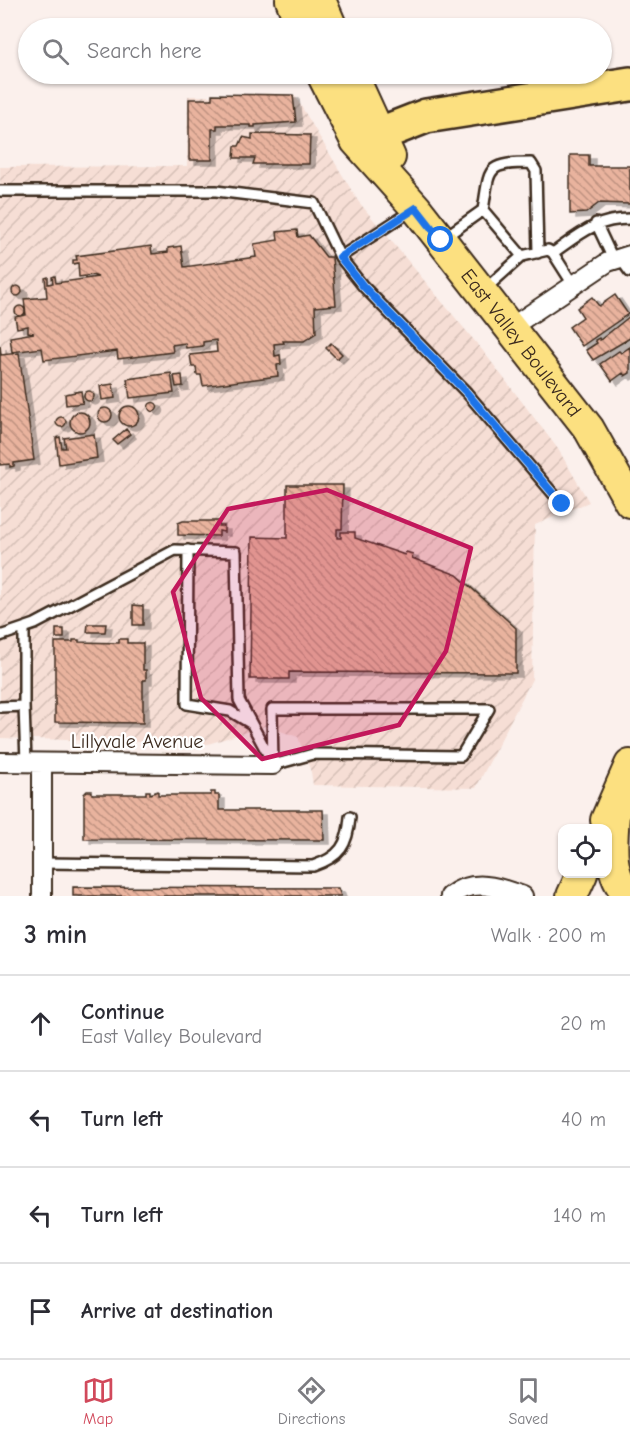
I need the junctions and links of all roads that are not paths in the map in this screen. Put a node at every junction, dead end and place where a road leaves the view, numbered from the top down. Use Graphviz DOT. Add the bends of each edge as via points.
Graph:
graph roads {
  1 [pos="291,0"];
  2 [pos="320,0"];
  3 [pos="298,18"];
  4 [pos="328,18"];
  5 [pos="329,84"];
  6 [pos="354,84"];
  7 [pos="630,84"];
  8 [pos="368,138"];
  9 [pos="0,191"];
  10 [pos="413,205"];
  11 [pos="483,210"];
  12 [pos="630,219"];
  13 [pos="596,224"];
  14 [pos="441,240"];
  15 [pos="538,253"];
  16 [pos="553,253"];
  17 [pos="522,256"];
  18 [pos="340,257"];
  19 [pos="621,257"];
  20 [pos="630,272"];
  21 [pos="574,286"];
  22 [pos="482,292"];
  23 [pos="510,328"];
  24 [pos="627,488"];
  25 [pos="562,504"];
  26 [pos="188,550"];
  27 [pos="24,628"];
  28 [pos="0,636"];
  29 [pos="24,706"];
  30 [pos="0,707"];
  31 [pos="250,723"];
  32 [pos="0,762"];
  33 [pos="34,763"];
  34 [pos="273,765"];
  35 [pos="630,765"];
  36 [pos="615,801"];
  37 [pos="350,817"];
  38 [pos="605,824"];
  39 [pos="42,863"];
  40 [pos="580,878"];
  41 [pos="630,894"];
  42 [pos="42,896"];
  43 [pos="450,896"];
  44 [pos="524,896"];
  45 [pos="572,896"];
  1 -- 3 [label="main road"];
  2 -- 4 [label="main road"];
  5 -- 8 [label="main road"];
  6 -- 8 [label="main road"];
  7 -- 8 [label="highway" via="426,116"];
  8 -- 10 [label="main road, East Valley Boulevard"];
  9 -- 18 [label="lane" via="216,191 314,203"];
  10 -- 14 [label="main road, East Valley Boulevard"];
  10 -- 18 [label="lane"];
  11 -- 14 [label="lane"];
  11 -- 15 [label="lane" via="493,170 502,163 531,164 536,171"];
  11 -- 17 [label="lane"];
  12 -- 13 [label="lane"];
  13 -- 16 [label="lane"];
  13 -- 19 [label="lane"];
  14 -- 22 [label="main road, East Valley Boulevard"];
  15 -- 16 [label="lane"];
  15 -- 17 [label="lane"];
  16 -- 21 [label="lane"];
  17 -- 22 [label="lane"];
  18 -- 25 [label="lane" via="467,393"];
  19 -- 20 [label="lane"];
  19 -- 21 [label="street"];
  21 -- 23 [label="street"];
  22 -- 23 [label="main road, East Valley Boulevard"];
  23 -- 24 [label="main road, East Valley Boulevard" via="589,429"];
  26 -- 27 [label="lane" via="175,550"];
  26 -- 31 [label="lane" via="236,552 239,700"];
  26 -- 31 [label="lane" via="187,705 230,711"];
  27 -- 28 [label="lane"];
  27 -- 29 [label="lane"];
  29 -- 30 [label="lane"];
  29 -- 33 [label="lane"];
  31 -- 34 [label="lane"];
  32 -- 33 [label="street, Lillyvale Avenue"];
  33 -- 34 [label="street, Lillyvale Avenue"];
  33 -- 39 [label="street"];
  34 -- 34 [label="lane" via="314,754 461,756 489,709 272,709"];
  35 -- 36 [label="main road"];
  36 -- 38 [label="main road"];
  36 -- 41 [label="main road" via="614,863 623,889"];
  37 -- 39 [label="lane" via="348,836 334,859 314,866"];
  39 -- 42 [label="street"];
  40 -- 45 [label="main road"];
  43 -- 44 [label="street" via="473,885 496,886"];
}
